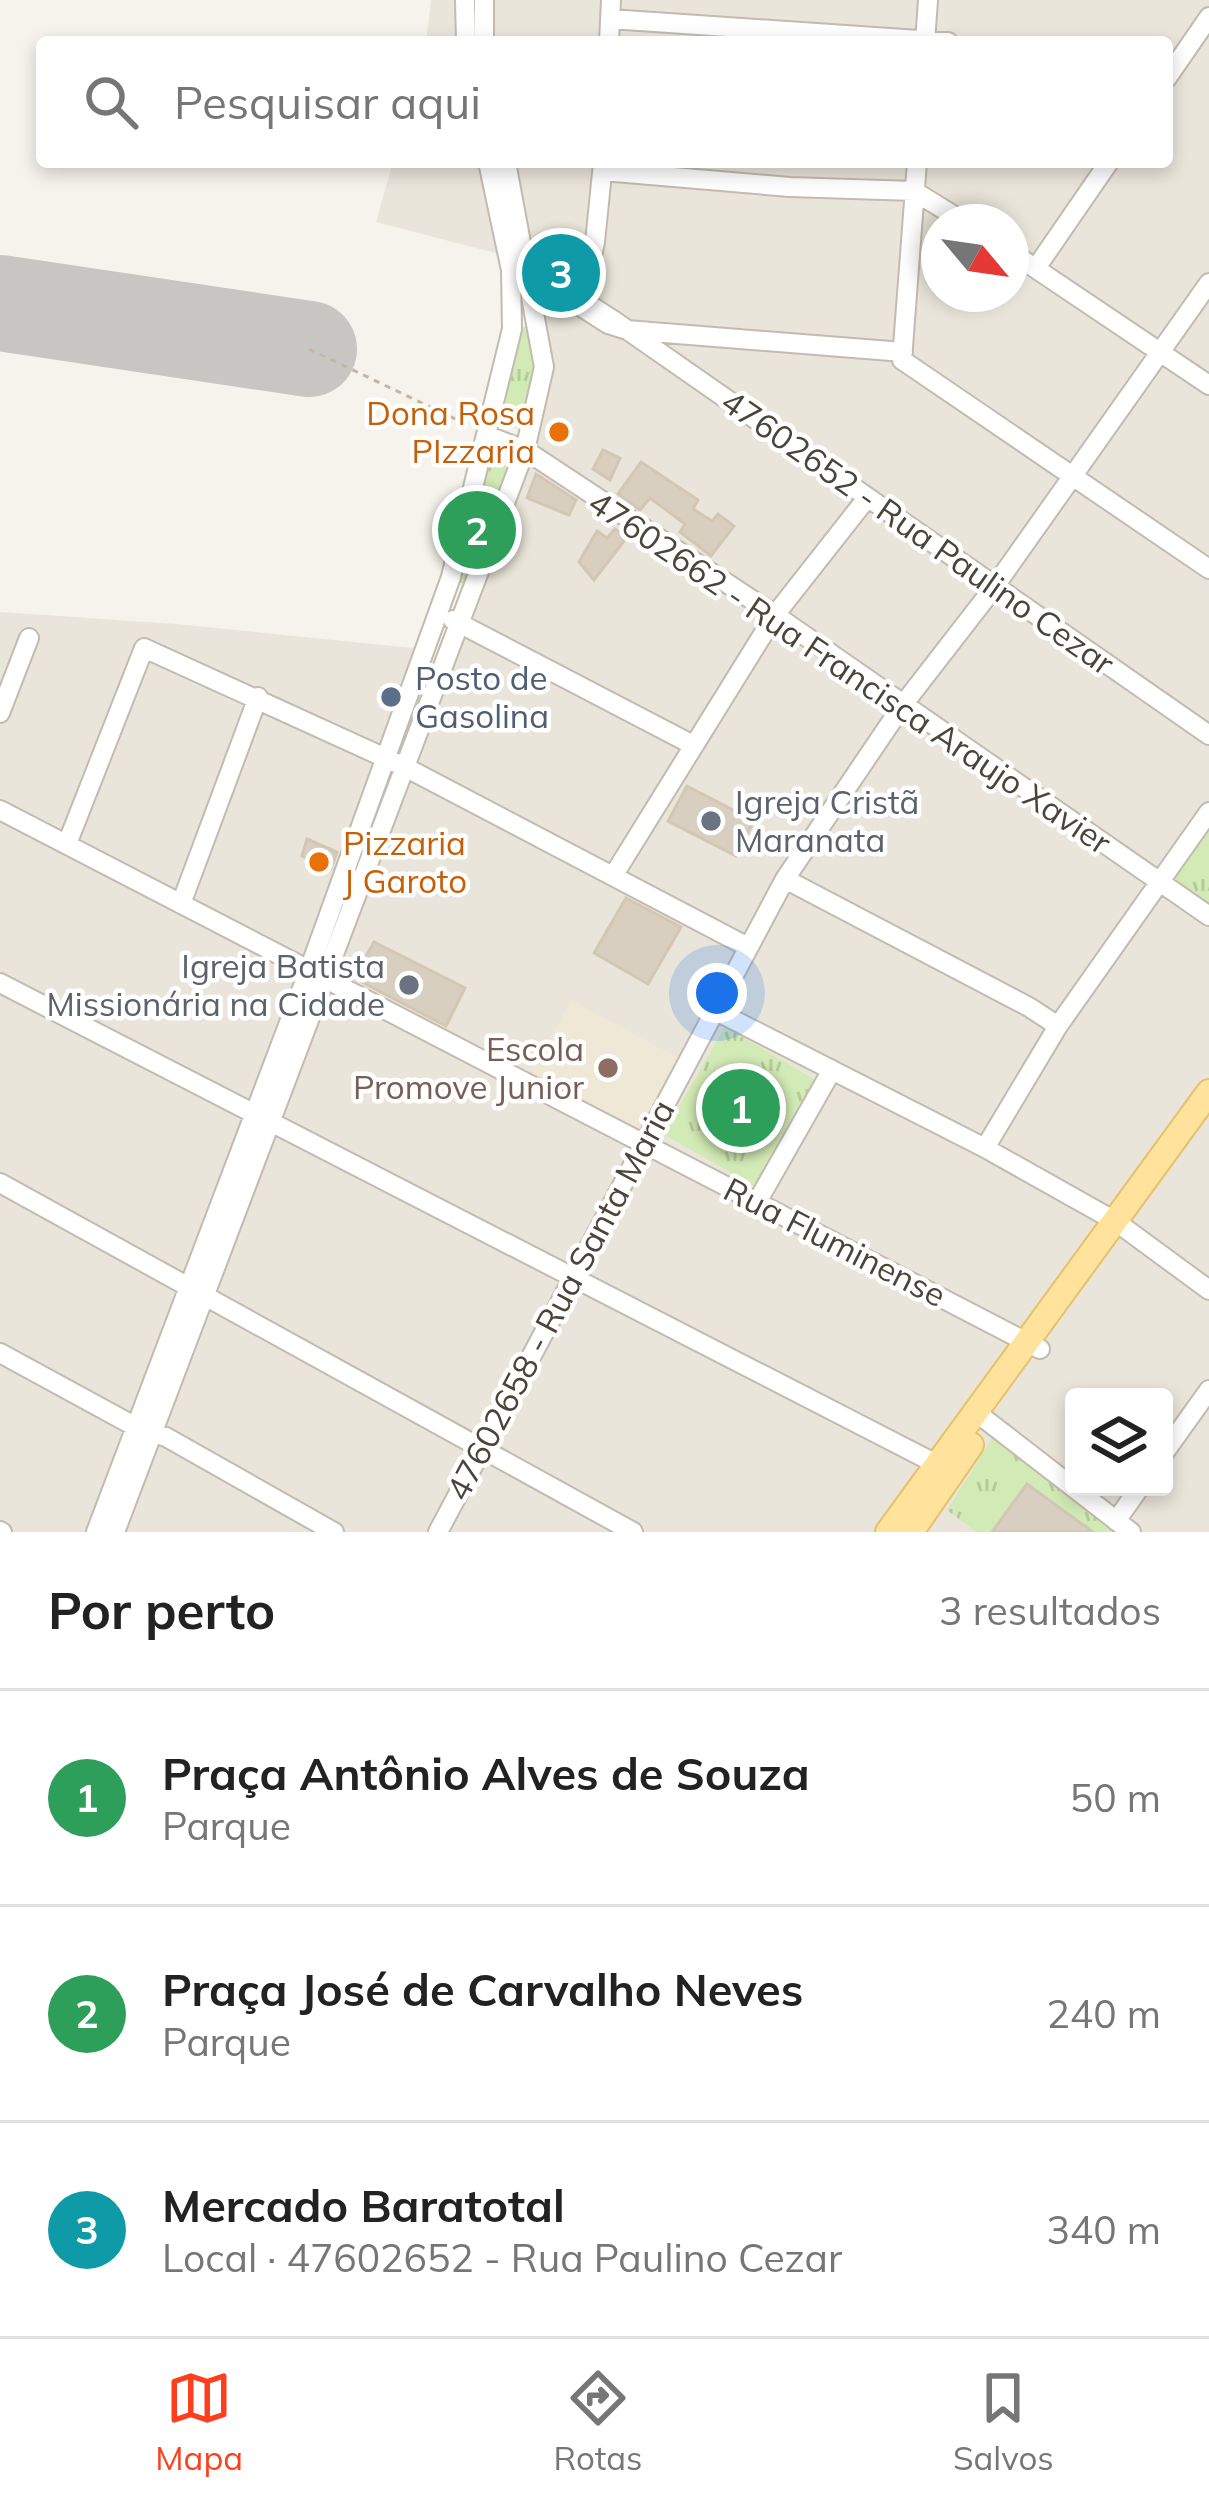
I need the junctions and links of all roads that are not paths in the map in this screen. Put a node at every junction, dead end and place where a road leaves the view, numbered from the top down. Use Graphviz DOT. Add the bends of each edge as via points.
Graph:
graph roads {
  1 [pos="465,0"];
  2 [pos="484,0"];
  3 [pos="928,0"];
  4 [pos="610,9"];
  5 [pos="1209,17"];
  6 [pos="466,36"];
  7 [pos="484,36"];
  8 [pos="876,36"];
  9 [pos="925,36"];
  10 [pos="1174,57"];
  11 [pos="490,168"];
  12 [pos="507,168"];
  13 [pos="603,168"];
  14 [pos="612,168"];
  15 [pos="916,168"];
  16 [pos="1105,168"];
  17 [pos="914,191"];
  18 [pos="935,204"];
  19 [pos="1029,264"];
  20 [pos="1036,268"];
  21 [pos="523,278"];
  22 [pos="1209,283"];
  23 [pos="582,300"];
  24 [pos="620,325"];
  25 [pos="903,351"];
  26 [pos="1160,352"];
  27 [pos="1209,385"];
  28 [pos="488,436"];
  29 [pos="525,450"];
  30 [pos="1075,472"];
  31 [pos="867,498"];
  32 [pos="1209,558"];
  33 [pos="1209,569"];
  34 [pos="995,586"];
  35 [pos="775,615"];
  36 [pos="450,618"];
  37 [pos="29,638"];
  38 [pos="259,697"];
  39 [pos="902,706"];
  40 [pos="0,713"];
  41 [pos="1209,735"];
  42 [pos="693,746"];
  43 [pos="395,762"];
  44 [pos="0,810"];
  45 [pos="1209,812"];
  46 [pos="67,844"];
  47 [pos="613,876"];
  48 [pos="785,880"];
  49 [pos="1159,883"];
  50 [pos="181,904"];
  51 [pos="1209,916"];
  52 [pos="748,946"];
  53 [pos="316,973"];
  54 [pos="0,983"];
  55 [pos="716,1011"];
  56 [pos="1058,1026"];
  57 [pos="832,1070"];
  58 [pos="1209,1093"];
  59 [pos="261,1116"];
  60 [pos="1209,1117"];
  61 [pos="642,1143"];
  62 [pos="985,1148"];
  63 [pos="0,1184"];
  64 [pos="757,1202"];
  65 [pos="1120,1225"];
  66 [pos="572,1274"];
  67 [pos="1209,1290"];
  68 [pos="195,1293"];
  69 [pos="1033,1345"];
  70 [pos="0,1353"];
  71 [pos="1209,1390"];
  72 [pos="982,1417"];
  73 [pos="144,1431"];
  74 [pos="1173,1440"];
  75 [pos="481,1450"];
  76 [pos="945,1468"];
  77 [pos="121,1492"];
  78 [pos="1136,1496"];
  79 [pos="1124,1527"];
  80 [pos="96,1532"];
  81 [pos="116,1532"];
  82 [pos="317,1532"];
  83 [pos="334,1532"];
  84 [pos="438,1532"];
  85 [pos="633,1532"];
  86 [pos="888,1532"];
  87 [pos="911,1532"];
  1 -- 6 [label="street"];
  2 -- 7 [label="street"];
  3 -- 9 [label="street"];
  4 -- 8 [label="street"];
  5 -- 10 [label="street"];
  11 -- 21 [label="street"];
  12 -- 21 [label="street"];
  13 -- 23 [label="street"];
  14 -- 17 [label="street"];
  15 -- 17 [label="street"];
  16 -- 20 [label="street"];
  17 -- 18 [label="street"];
  17 -- 25 [label="street"];
  19 -- 20 [label="street"];
  20 -- 26 [label="street"];
  21 -- 23 [label="street, 47602652 - Rua Paulino Cezar"];
  21 -- 24 [label="street, 47602652 - Rua Paulino Cezar"];
  21 -- 28 [label="street"];
  21 -- 29 [label="street" via="544,367"];
  22 -- 26 [label="street, 47602658 - Rua Santa Maria"];
  23 -- 24 [label="street, 47602652 - Rua Paulino Cezar"];
  24 -- 25 [label="street"];
  24 -- 31 [label="street, 47602652 - Rua Paulino Cezar"];
  25 -- 30 [label="street"];
  26 -- 27 [label="street"];
  26 -- 30 [label="street, 47602658 - Rua Santa Maria"];
  28 -- 29 [label="street, 47602662 - Rua Francisca Araujo Xavier"];
  28 -- 36 [label="street"];
  29 -- 35 [label="street, 47602662 - Rua Francisca Araujo Xavier"];
  29 -- 36 [label="street"];
  30 -- 32 [label="street"];
  30 -- 33 [label="street"];
  30 -- 34 [label="street, 47602658 - Rua Santa Maria"];
  31 -- 34 [label="street, 47602652 - Rua Paulino Cezar"];
  31 -- 35 [label="street"];
  34 -- 39 [label="street, 47602658 - Rua Santa Maria"];
  34 -- 41 [label="street, 47602652 - Rua Paulino Cezar"];
  35 -- 39 [label="street, 47602662 - Rua Francisca Araujo Xavier"];
  35 -- 42 [label="street"];
  36 -- 42 [label="street"];
  36 -- 43 [label="street"];
  36 -- 43 [label="street" via="429,645"];
  37 -- 40 [label="street"];
  38 -- 43 [label="street"];
  38 -- 46 [label="street" via="144,648"];
  38 -- 50 [label="street"];
  39 -- 48 [label="street, 47602658 - Rua Santa Maria"];
  39 -- 49 [label="street, 47602662 - Rua Francisca Araujo Xavier"];
  42 -- 47 [label="street"];
  43 -- 47 [label="street"];
  43 -- 53 [label="street"];
  44 -- 46 [label="street, Rua Fluminense"];
  45 -- 49 [label="street"];
  46 -- 50 [label="street, Rua Fluminense"];
  47 -- 52 [label="street"];
  48 -- 52 [label="street, 47602658 - Rua Santa Maria"];
  48 -- 56 [label="street"];
  49 -- 51 [label="street, 47602662 - Rua Francisca Araujo Xavier"];
  49 -- 56 [label="street"];
  50 -- 53 [label="street, Rua Fluminense"];
  52 -- 55 [label="street, 47602658 - Rua Santa Maria"];
  53 -- 59 [label="street"];
  53 -- 61 [label="street, Rua Fluminense"];
  54 -- 59 [label="street"];
  55 -- 57 [label="street"];
  55 -- 61 [label="street, 47602658 - Rua Santa Maria"];
  56 -- 62 [label="street"];
  57 -- 62 [label="street"];
  57 -- 64 [label="street"];
  58 -- 65 [label="main road"];
  59 -- 66 [label="street"];
  59 -- 68 [label="street"];
  60 -- 65 [label="main road"];
  61 -- 64 [label="street, Rua Fluminense"];
  61 -- 66 [label="street, 47602658 - Rua Santa Maria"];
  62 -- 65 [label="street"];
  63 -- 68 [label="street"];
  64 -- 69 [label="street, Rua Fluminense"];
  65 -- 67 [label="street"];
  65 -- 69 [label="main road"];
  66 -- 75 [label="street, 47602658 - Rua Santa Maria"];
  66 -- 76 [label="street"];
  68 -- 73 [label="street"];
  68 -- 75 [label="street"];
  69 -- 72 [label="main road"];
  70 -- 73 [label="street"];
  71 -- 74 [label="street"];
  72 -- 76 [label="main road"];
  72 -- 79 [label="street"];
  73 -- 77 [label="street"];
  73 -- 82 [label="street"];
  73 -- 83 [label="street"];
  75 -- 84 [label="street, 47602658 - Rua Santa Maria"];
  75 -- 85 [label="street"];
  76 -- 86 [label="main road"];
  76 -- 87 [label="main road"];
  77 -- 80 [label="street"];
  77 -- 81 [label="street"];
  78 -- 79 [label="street"];
}
